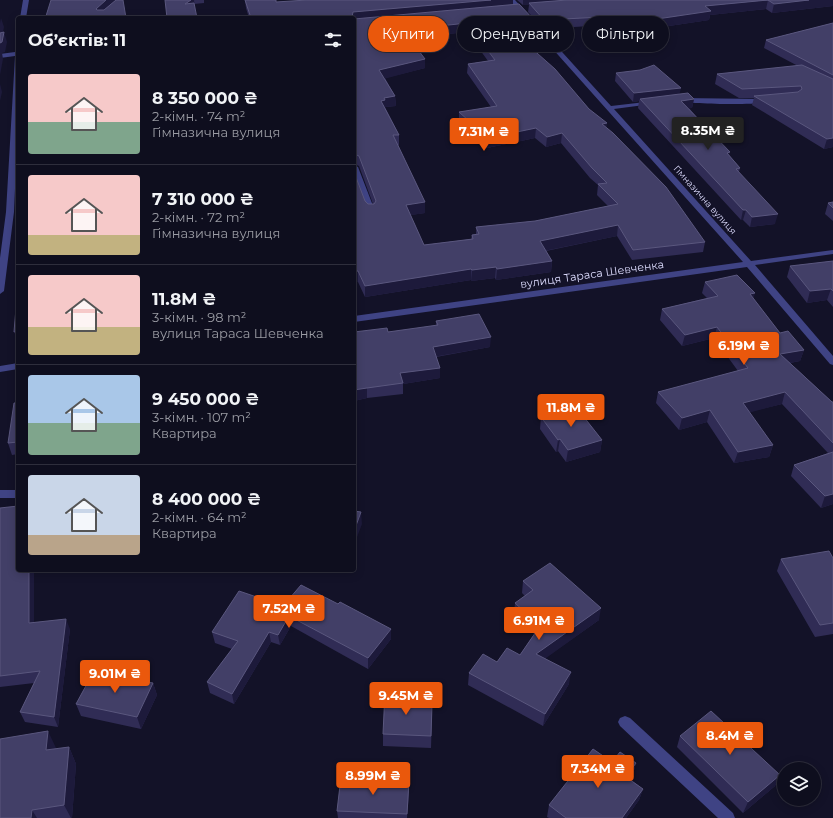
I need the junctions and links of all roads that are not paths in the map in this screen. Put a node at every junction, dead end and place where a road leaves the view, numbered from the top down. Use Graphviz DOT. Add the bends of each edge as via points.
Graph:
graph roads {
  1 [pos="26,0"];
  2 [pos="512,0"];
  3 [pos="23,16"];
  4 [pos="16,52"];
  5 [pos="0,56"];
  6 [pos="16,92"];
  7 [pos="673,101"];
  8 [pos="774,101"];
  9 [pos="658,102"];
  10 [pos="608,108"];
  11 [pos="356,172"];
  12 [pos="0,211"];
  13 [pos="371,211"];
  14 [pos="10,212"];
  15 [pos="833,252"];
  16 [pos="749,264"];
  17 [pos="0,291"];
  18 [pos="356,319"];
  19 [pos="833,362"];
  20 [pos="16,366"];
  21 [pos="0,369"];
  22 [pos="0,494"];
  23 [pos="16,494"];
  24 [pos="625,722"];
  25 [pos="728,818"];
  1 -- 3 [label="street"];
  2 -- 10 [label="street, Гімназична вулиця"];
  4 -- 5 [label="street"];
  6 -- 14 [label="street"];
  7 -- 8 [label="street"];
  9 -- 10 [label="street"];
  10 -- 16 [label="street, Гімназична вулиця"];
  11 -- 13 [label="street"];
  12 -- 14 [label="street"];
  14 -- 17 [label="street"];
  15 -- 16 [label="street, вулиця Тараса Шевченка"];
  16 -- 18 [label="street, вулиця Тараса Шевченка"];
  16 -- 19 [label="street, Гімназична вулиця"];
  20 -- 21 [label="street"];
  22 -- 23 [label="street"];
  24 -- 25 [label="street"];
}
